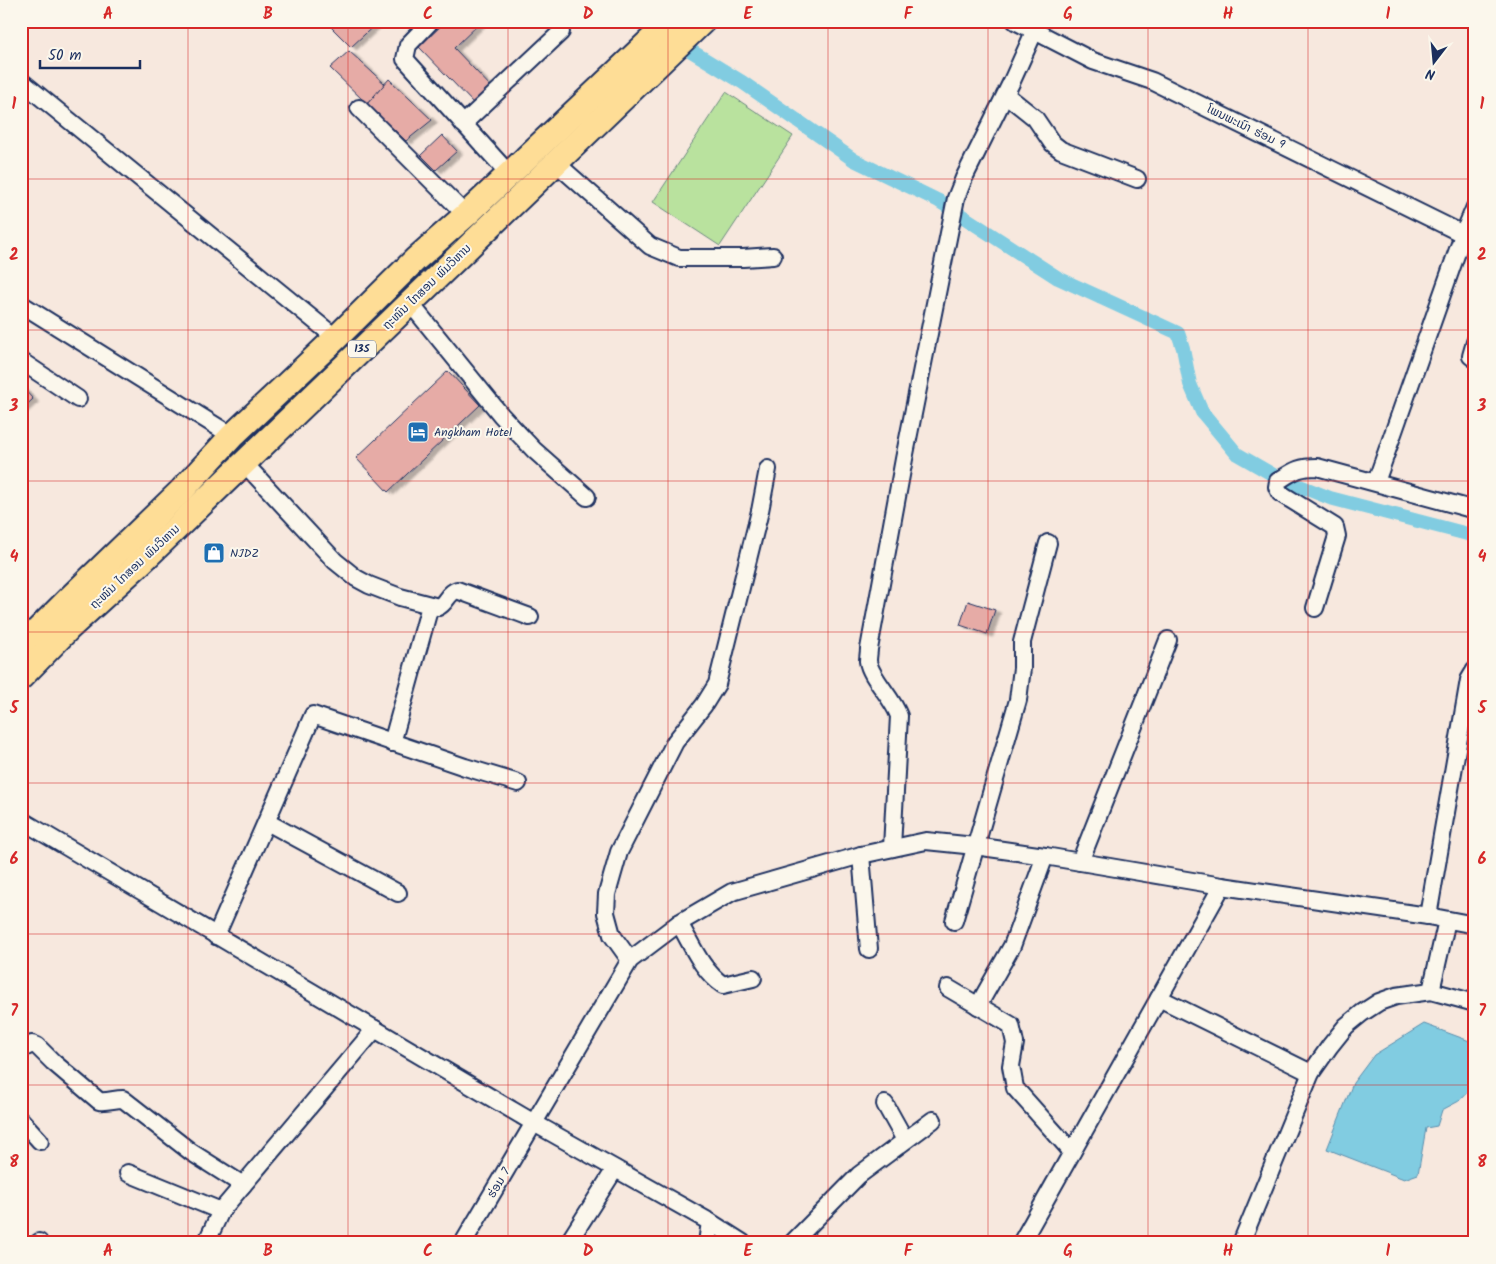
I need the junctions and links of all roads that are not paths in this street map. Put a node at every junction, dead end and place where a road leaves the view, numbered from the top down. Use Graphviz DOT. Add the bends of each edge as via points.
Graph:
graph roads {
  1 [pos="431,21"];
  2 [pos="671,21"];
  3 [pos="703,21"];
  4 [pos="1014,21"];
  5 [pos="1036,26"];
  6 [pos="561,32"];
  7 [pos="21,81"];
  8 [pos="1006,95"];
  9 [pos="359,108"];
  10 [pos="463,124"];
  11 [pos="556,163"];
  12 [pos="509,174"];
  13 [pos="1137,179"];
  14 [pos="1475,207"];
  15 [pos="466,215"];
  16 [pos="1469,237"];
  17 [pos="773,256"];
  18 [pos="416,259"];
  19 [pos="436,278"];
  20 [pos="21,304"];
  21 [pos="410,304"];
  22 [pos="336,338"];
  23 [pos="1475,342"];
  24 [pos="1475,359"];
  25 [pos="21,361"];
  26 [pos="78,398"];
  27 [pos="232,436"];
  28 [pos="244,463"];
  29 [pos="768,470"];
  30 [pos="1376,482"];
  31 [pos="587,497"];
  32 [pos="1475,510"];
  33 [pos="1048,542"];
  34 [pos="430,606"];
  35 [pos="1315,608"];
  36 [pos="530,617"];
  37 [pos="1168,640"];
  38 [pos="21,646"];
  39 [pos="1475,670"];
  40 [pos="21,677"];
  41 [pos="392,743"];
  42 [pos="518,783"];
  43 [pos="21,820"];
  44 [pos="266,822"];
  45 [pos="974,846"];
  46 [pos="892,848"];
  47 [pos="860,855"];
  48 [pos="1045,856"];
  49 [pos="1080,862"];
  50 [pos="1222,886"];
  51 [pos="398,893"];
  52 [pos="1428,916"];
  53 [pos="1447,920"];
  54 [pos="954,921"];
  55 [pos="679,923"];
  56 [pos="1475,925"];
  57 [pos="216,936"];
  58 [pos="870,949"];
  59 [pos="630,960"];
  60 [pos="753,978"];
  61 [pos="948,988"];
  62 [pos="1431,991"];
  63 [pos="1159,998"];
  64 [pos="1475,1003"];
  65 [pos="978,1006"];
  66 [pos="375,1029"];
  67 [pos="21,1051"];
  68 [pos="1311,1073"];
  69 [pos="885,1104"];
  70 [pos="21,1120"];
  71 [pos="933,1120"];
  72 [pos="534,1123"];
  73 [pos="905,1140"];
  74 [pos="40,1141"];
  75 [pos="1072,1152"];
  76 [pos="616,1169"];
  77 [pos="128,1174"];
  78 [pos="243,1185"];
  79 [pos="221,1211"];
  80 [pos="710,1222"];
  81 [pos="212,1238"];
  82 [pos="463,1243"];
  83 [pos="568,1243"];
  84 [pos="707,1243"];
  85 [pos="743,1243"];
  86 [pos="792,1243"];
  87 [pos="1021,1243"];
  88 [pos="1241,1243"];
  1 -- 10 [label="street" via="408,45 405,59"];
  2 -- 12 [label="highway, ຖະໜົນ ໄກສອນ ພົມວິຫານ / 13S"];
  3 -- 11 [label="highway, ຖະໜົນ ໄກສອນ ພົມວິຫານ / 13S"];
  4 -- 5 [label="street, ໂພນພະເນົາ ຮ່ອມ 9"];
  5 -- 8 [label="street"];
  5 -- 16 [label="street, ໂພນພະເນົາ ຮ່ອມ 9" via="1093,61 1152,81"];
  6 -- 10 [label="street"];
  7 -- 22 [label="street"];
  8 -- 13 [label="street" via="1036,118 1052,143 1061,150"];
  8 -- 46 [label="street" via="956,198 868,655 872,671 896,706 899,716"];
  9 -- 15 [label="street"];
  10 -- 12 [label="street"];
  11 -- 17 [label="street" via="650,246 679,258"];
  11 -- 19 [label="highway, ຖະໜົນ ໄກສອນ ພົມວິຫານ / 13S"];
  12 -- 15 [label="highway, ຖະໜົນ ໄກສອນ ພົມວິຫານ / 13S"];
  14 -- 16 [label="street"];
  15 -- 18 [label="highway, ຖະໜົນ ໄກສອນ ພົມວິຫານ / 13S"];
  16 -- 30 [label="street"];
  18 -- 19 [label="highway"];
  18 -- 22 [label="highway, ຖະໜົນ ໄກສອນ ພົມວິຫານ / 13S"];
  19 -- 21 [label="highway, ຖະໜົນ ໄກສອນ ພົມວິຫານ / 13S"];
  20 -- 27 [label="street"];
  21 -- 28 [label="highway, ຖະໜົນ ໄກສອນ ພົມວິຫານ / 13S"];
  21 -- 31 [label="street" via="534,450"];
  22 -- 27 [label="highway, ຖະໜົນ ໄກສອນ ພົມວິຫານ / 13S"];
  23 -- 24 [label="street" via="1471,356"];
  25 -- 26 [label="street"];
  27 -- 38 [label="highway, ຖະໜົນ ໄກສອນ ພົມວິຫານ / 13S" via="182,490"];
  28 -- 34 [label="street" via="335,562 376,588"];
  28 -- 40 [label="highway, ຖະໜົນ ໄກສອນ ພົມວິຫານ / 13S"];
  29 -- 59 [label="street" via="717,684 675,742 618,852 607,894 606,913 612,935"];
  30 -- 32 [label="street"];
  30 -- 35 [label="street" via="1317,467 1303,467 1278,481 1280,493 1335,527 1337,536"];
  33 -- 45 [label="street" via="1022,642 1018,700"];
  34 -- 36 [label="street" via="441,606 448,595 457,590"];
  34 -- 41 [label="street"];
  37 -- 49 [label="street"];
  39 -- 52 [label="street" via="1469,680"];
  41 -- 42 [label="street"];
  41 -- 44 [label="street" via="313,715"];
  43 -- 57 [label="street"];
  44 -- 51 [label="street"];
  44 -- 57 [label="street"];
  45 -- 46 [label="street" via="926,841"];
  45 -- 48 [label="street"];
  45 -- 54 [label="street"];
  46 -- 47 [label="street"];
  47 -- 55 [label="street" via="732,892"];
  47 -- 58 [label="street"];
  48 -- 49 [label="street"];
  48 -- 65 [label="street" via="1012,946"];
  49 -- 50 [label="street"];
  50 -- 52 [label="street"];
  50 -- 63 [label="street"];
  52 -- 53 [label="street"];
  53 -- 56 [label="street"];
  53 -- 62 [label="street"];
  55 -- 59 [label="street"];
  55 -- 60 [label="street" via="715,980 723,985"];
  57 -- 66 [label="street"];
  59 -- 72 [label="street, ຮ່ອມ 7"];
  61 -- 65 [label="street"];
  62 -- 64 [label="street"];
  62 -- 68 [label="street" via="1396,996 1362,1013 1346,1026"];
  63 -- 68 [label="street"];
  63 -- 75 [label="street"];
  65 -- 75 [label="street" via="1010,1025 1015,1043 1011,1066 1015,1088"];
  66 -- 72 [label="street"];
  66 -- 78 [label="street"];
  67 -- 78 [label="street" via="32,1044 37,1046 99,1101 122,1099 191,1152"];
  68 -- 88 [label="street"];
  69 -- 73 [label="street"];
  70 -- 74 [label="street"];
  71 -- 73 [label="street"];
  72 -- 76 [label="street"];
  72 -- 82 [label="street, ຮ່ອມ 7"];
  73 -- 86 [label="street" via="859,1175"];
  75 -- 87 [label="street"];
  76 -- 80 [label="street"];
  76 -- 83 [label="street"];
  77 -- 79 [label="street"];
  78 -- 79 [label="street"];
  79 -- 81 [label="street"];
  80 -- 84 [label="street"];
  80 -- 85 [label="street"];
}
